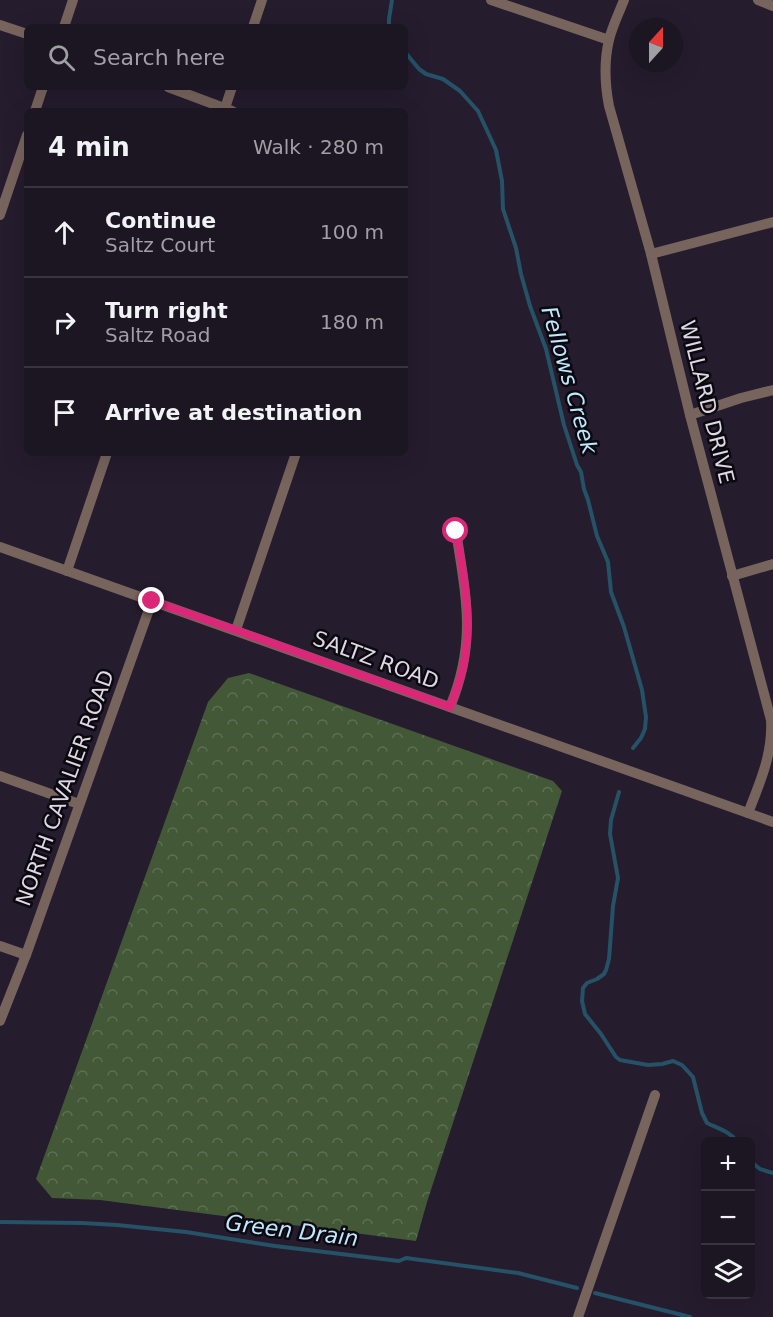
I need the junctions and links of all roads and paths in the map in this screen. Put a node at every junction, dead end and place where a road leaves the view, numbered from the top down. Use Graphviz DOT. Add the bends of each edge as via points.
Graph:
graph roads {
  1 [pos="73,0"];
  2 [pos="262,0"];
  3 [pos="491,0"];
  4 [pos="624,0"];
  5 [pos="758,0"];
  6 [pos="773,6"];
  7 [pos="65,24"];
  8 [pos="254,24"];
  9 [pos="0,25"];
  10 [pos="24,33"];
  11 [pos="609,40"];
  12 [pos="42,90"];
  13 [pos="176,90"];
  14 [pos="231,90"];
  15 [pos="36,108"];
  16 [pos="222,108"];
  17 [pos="227,108"];
  18 [pos="24,144"];
  19 [pos="0,215"];
  20 [pos="773,222"];
  21 [pos="651,254"];
  22 [pos="773,390"];
  23 [pos="690,415"];
  24 [pos="106,456"];
  25 [pos="295,456"];
  26 [pos="456,531"];
  27 [pos="0,547"];
  28 [pos="773,564"];
  29 [pos="67,571"];
  30 [pos="732,576"];
  31 [pos="152,601"];
  32 [pos="236,630"];
  33 [pos="450,707"];
  34 [pos="772,720"];
  35 [pos="0,776"];
  36 [pos="79,804"];
  37 [pos="748,813"];
  38 [pos="773,822"];
  39 [pos="0,946"];
  40 [pos="26,955"];
  41 [pos="0,1020"];
  42 [pos="655,1095"];
  43 [pos="578,1317"];
  1 -- 7 [label="street"];
  2 -- 8 [label="street"];
  3 -- 11 [label="street"];
  4 -- 11 [label="street, WILLARD DRIVE"];
  5 -- 6 [label="street"];
  9 -- 10 [label="street"];
  11 -- 21 [label="street, WILLARD DRIVE" via="608,99"];
  12 -- 15 [label="street"];
  13 -- 16 [label="street"];
  14 -- 17 [label="street"];
  18 -- 19 [label="street"];
  20 -- 21 [label="street"];
  21 -- 23 [label="street, WILLARD DRIVE"];
  22 -- 23 [label="street"];
  23 -- 30 [label="street, WILLARD DRIVE"];
  24 -- 29 [label="street"];
  25 -- 32 [label="street"];
  26 -- 33 [label="street" via="468,637"];
  27 -- 29 [label="street, SALTZ ROAD"];
  28 -- 30 [label="street"];
  29 -- 31 [label="street, SALTZ ROAD"];
  30 -- 34 [label="street, WILLARD DRIVE"];
  31 -- 32 [label="street, SALTZ ROAD"];
  31 -- 36 [label="street, NORTH CAVALIER ROAD"];
  32 -- 33 [label="street, SALTZ ROAD"];
  33 -- 37 [label="street, SALTZ ROAD"];
  34 -- 37 [label="street, WILLARD DRIVE" via="768,756"];
  35 -- 36 [label="street"];
  36 -- 40 [label="street, NORTH CAVALIER ROAD"];
  37 -- 38 [label="street, SALTZ ROAD"];
  39 -- 40 [label="street"];
  40 -- 41 [label="street, NORTH CAVALIER ROAD"];
  42 -- 43 [label="street"];
}
